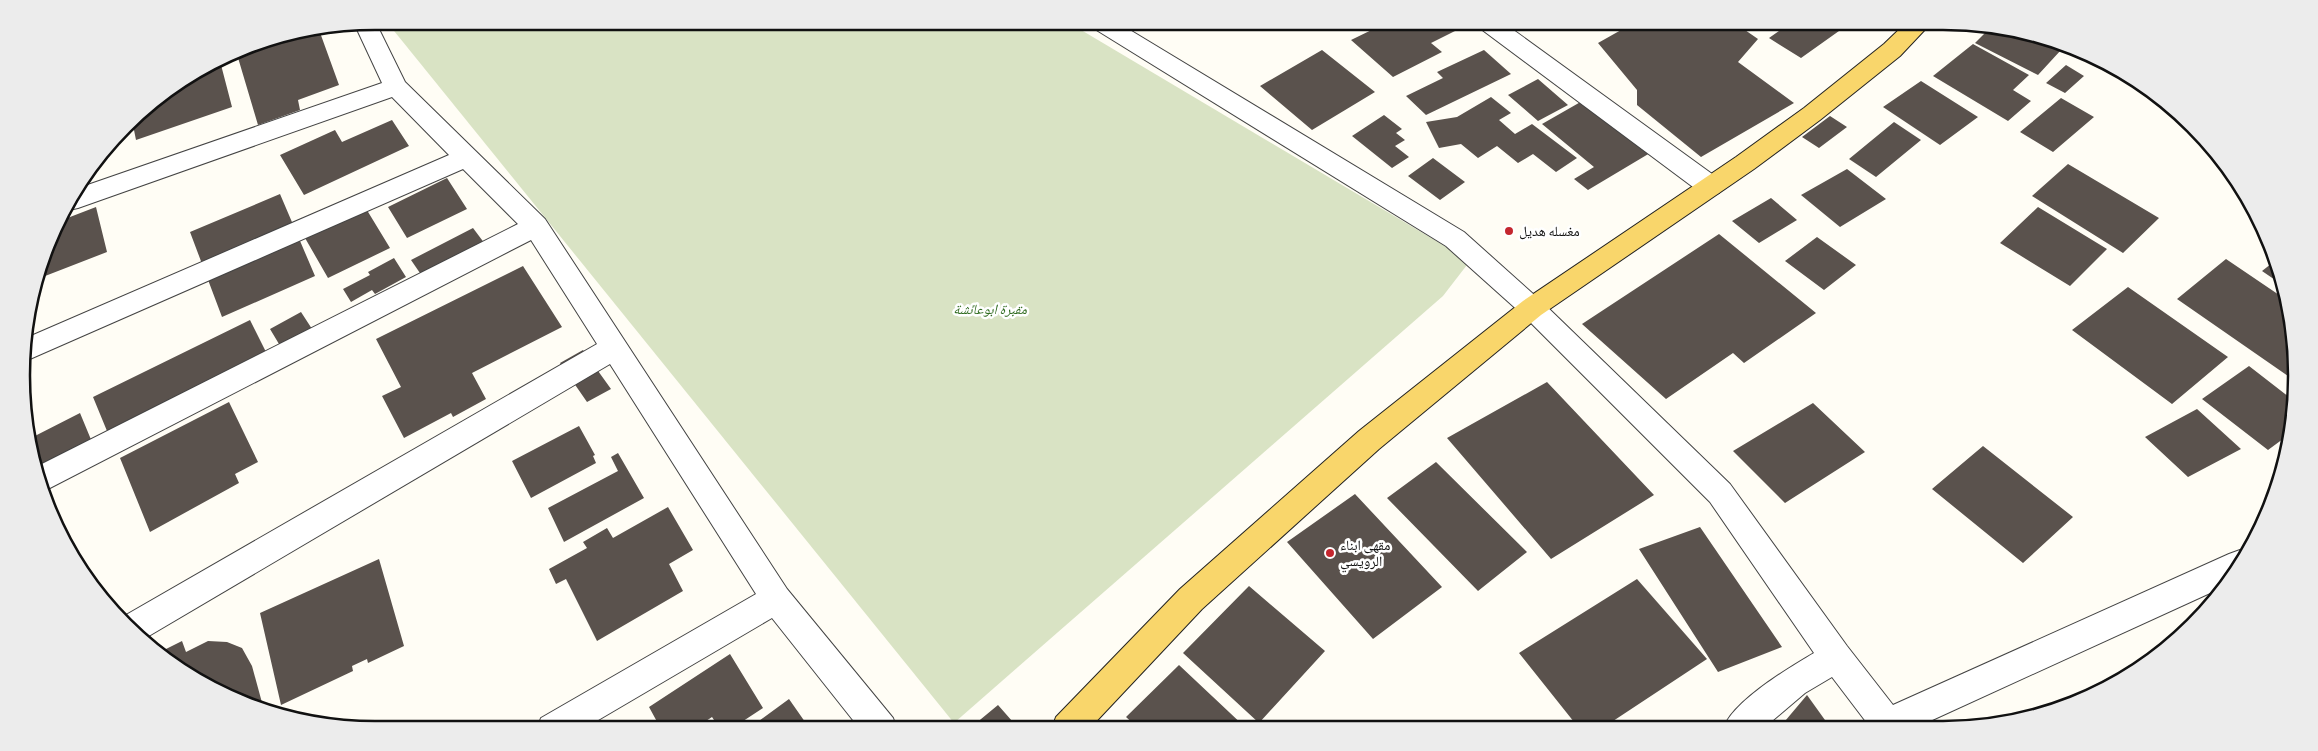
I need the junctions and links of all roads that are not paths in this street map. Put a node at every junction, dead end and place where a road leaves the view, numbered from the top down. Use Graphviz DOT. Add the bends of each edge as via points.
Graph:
graph roads {
  1 [pos="368,30"];
  2 [pos="1113,30"];
  3 [pos="1497,30"];
  4 [pos="1913,30"];
  5 [pos="396,88"];
  6 [pos="467,157"];
  7 [pos="1710,186"];
  8 [pos="80,197"];
  9 [pos="536,226"];
  10 [pos="1532,308"];
  11 [pos="31,348"];
  12 [pos="614,348"];
  13 [pos="45,477"];
  14 [pos="2228,569"];
  15 [pos="776,599"];
  16 [pos="137,626"];
  17 [pos="1836,657"];
  18 [pos="567,721"];
  19 [pos="875,721"];
  20 [pos="1075,721"];
  21 [pos="1747,721"];
  22 [pos="1886,721"];
  23 [pos="1898,721"];
  1 -- 5 [label="street"];
  2 -- 10 [label="street" via="1455,240"];
  3 -- 7 [label="street"];
  4 -- 7 [label="main road" via="1812,114"];
  5 -- 6 [label="street"];
  5 -- 8 [label="street"];
  6 -- 9 [label="street"];
  6 -- 11 [label="street"];
  7 -- 10 [label="main road"];
  9 -- 12 [label="street"];
  9 -- 13 [label="street"];
  10 -- 17 [label="street" via="1720,494"];
  10 -- 20 [label="main road" via="1369,440 1192,599"];
  12 -- 15 [label="street"];
  12 -- 16 [label="street"];
  14 -- 23 [label="street"];
  15 -- 18 [label="street"];
  15 -- 19 [label="street"];
  17 -- 21 [label="street" via="1794,682"];
  17 -- 22 [label="street"];
}
